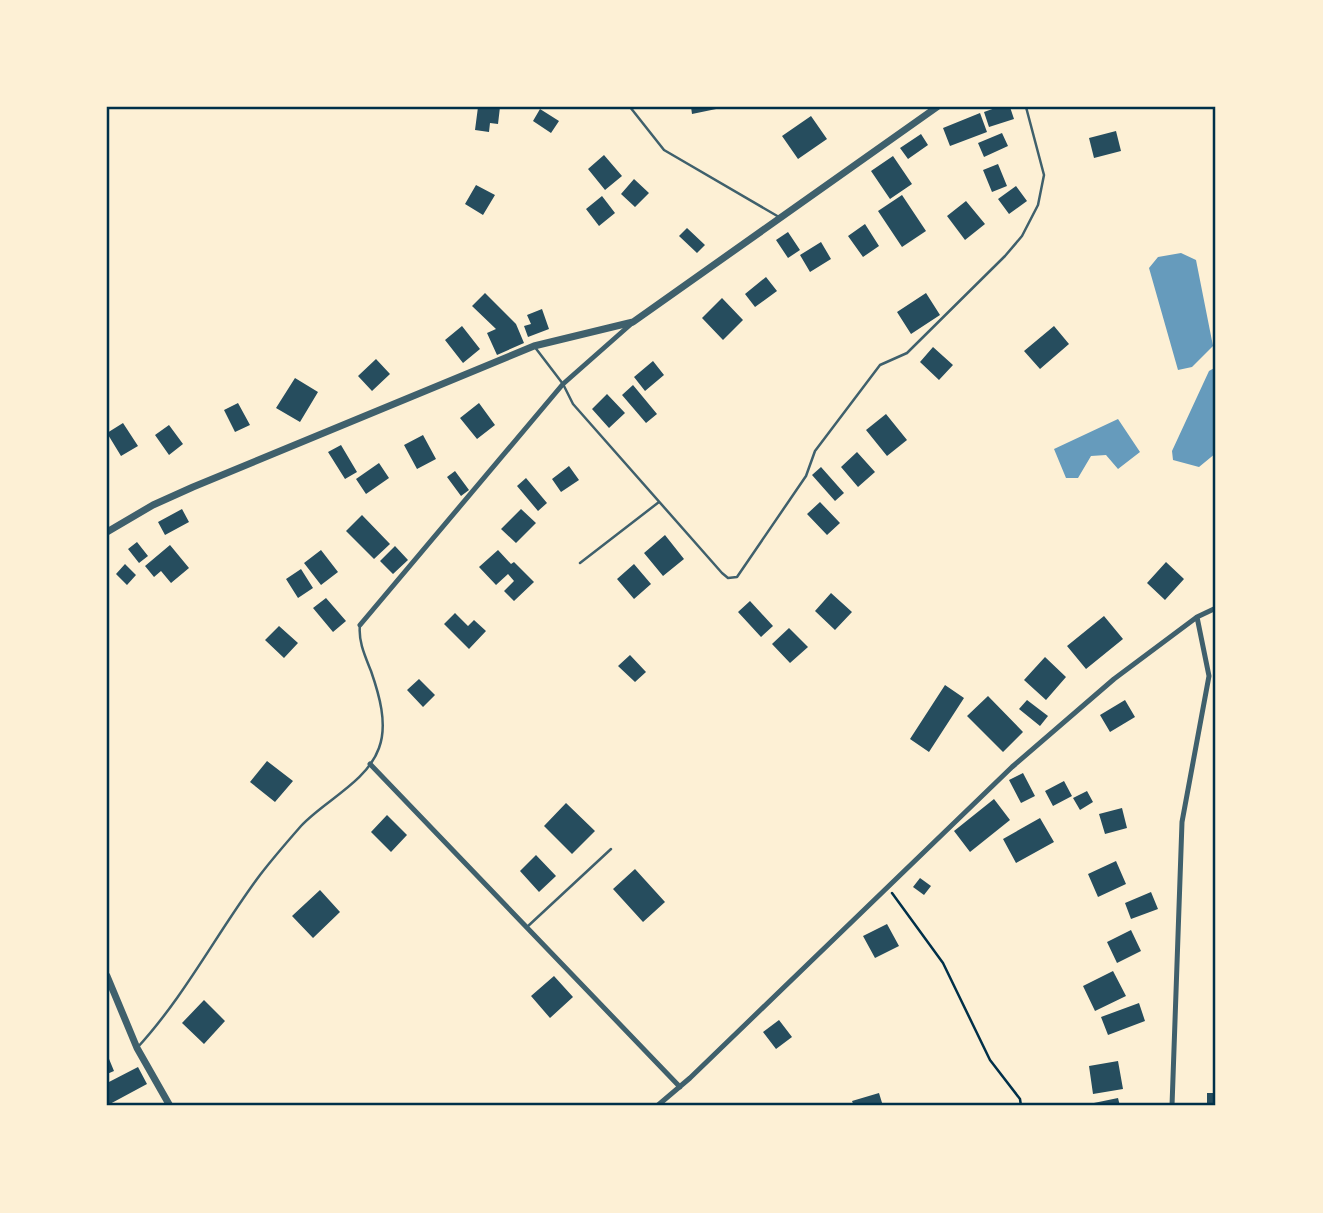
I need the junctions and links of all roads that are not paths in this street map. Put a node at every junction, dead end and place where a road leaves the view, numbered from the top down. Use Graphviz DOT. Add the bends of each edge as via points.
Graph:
graph roads {
  1 [pos="630,107"];
  2 [pos="937,107"];
  3 [pos="1026,107"];
  4 [pos="782,218"];
  5 [pos="633,321"];
  6 [pos="534,346"];
  7 [pos="563,384"];
  8 [pos="659,502"];
  9 [pos="107,532"];
  10 [pos="580,564"];
  11 [pos="1216,608"];
  12 [pos="1197,617"];
  13 [pos="360,625"];
  14 [pos="370,764"];
  15 [pos="611,849"];
  16 [pos="527,927"];
  17 [pos="107,976"];
  18 [pos="137,1048"];
  19 [pos="680,1087"];
  20 [pos="170,1106"];
  21 [pos="657,1106"];
  22 [pos="1172,1106"];
  1 -- 4 [label="lane" via="664,150"];
  2 -- 4 [label="street"];
  3 -- 8 [label="lane" via="1044,175 1038,205 1022,236 907,353 880,365 815,451 806,476 737,578 722,573"];
  4 -- 5 [label="street"];
  5 -- 6 [label="street"];
  5 -- 7 [label="street"];
  6 -- 7 [label="lane"];
  6 -- 9 [label="street" via="193,487"];
  7 -- 8 [label="lane" via="573,404"];
  7 -- 13 [label="street"];
  8 -- 10 [label="lane"];
  11 -- 12 [label="street"];
  12 -- 19 [label="street" via="1114,679 1012,767"];
  12 -- 22 [label="street" via="1209,676 1182,822"];
  13 -- 14 [label="lane" via="358,636 376,684 384,729"];
  14 -- 16 [label="street"];
  14 -- 18 [label="lane" via="304,823 261,874"];
  15 -- 16 [label="lane"];
  16 -- 19 [label="street"];
  17 -- 18 [label="street"];
  18 -- 20 [label="street"];
  19 -- 21 [label="street"];
}
